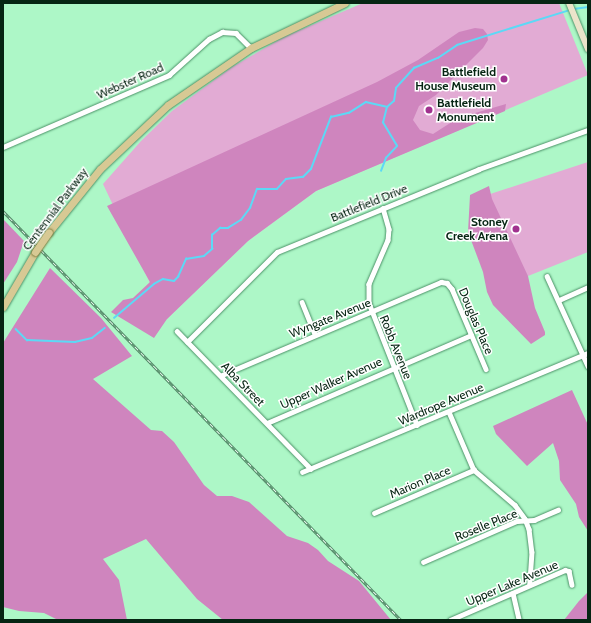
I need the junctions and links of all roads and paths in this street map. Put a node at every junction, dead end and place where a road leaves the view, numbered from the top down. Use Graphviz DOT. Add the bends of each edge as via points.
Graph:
graph roads {
  1 [pos="346,3"];
  2 [pos="569,3"];
  3 [pos="251,48"];
  4 [pos="588,49"];
  5 [pos="588,130"];
  6 [pos="3,147"];
  7 [pos="383,208"];
  8 [pos="547,276"];
  9 [pos="447,283"];
  10 [pos="588,287"];
  11 [pos="559,300"];
  12 [pos="302,302"];
  13 [pos="3,306"];
  14 [pos="371,313"];
  15 [pos="177,331"];
  16 [pos="315,334"];
  17 [pos="471,335"];
  18 [pos="187,342"];
  19 [pos="586,354"];
  20 [pos="588,366"];
  21 [pos="393,367"];
  22 [pos="486,369"];
  23 [pos="222,375"];
  24 [pos="449,412"];
  25 [pos="267,422"];
  26 [pos="417,424"];
  27 [pos="311,469"];
  28 [pos="474,470"];
  29 [pos="302,472"];
  30 [pos="558,510"];
  31 [pos="374,513"];
  32 [pos="525,520"];
  33 [pos="422,562"];
  34 [pos="530,584"];
  35 [pos="572,585"];
  36 [pos="513,593"];
  37 [pos="450,620"];
  38 [pos="519,620"];
  1 -- 3 [label="main road, Centennial Parkway"];
  2 -- 4 [label="main road"];
  3 -- 6 [label="street, Webster Road" via="236,33 222,32 209,39 169,75"];
  3 -- 13 [label="main road, Centennial Parkway, bridge" via="200,81 136,133 96,174 48,232"];
  5 -- 7 [label="street, Battlefield Drive" via="519,154"];
  7 -- 14 [label="street, Robb Avenue" via="389,229 388,240 369,284"];
  7 -- 18 [label="street, Battlefield Drive" via="277,252"];
  8 -- 11 [label="street"];
  9 -- 14 [label="street, Wyngate Avenue" via="441,282"];
  9 -- 17 [label="street, Douglas Place" via="452,289"];
  10 -- 11 [label="street"];
  11 -- 19 [label="street"];
  12 -- 16 [label="street"];
  14 -- 16 [label="street, Wyngate Avenue"];
  14 -- 21 [label="street, Robb Avenue"];
  15 -- 18 [label="street, Alba Street"];
  16 -- 23 [label="street, Wyngate Avenue"];
  17 -- 21 [label="street, Upper Walker Avenue"];
  17 -- 22 [label="street, Douglas Place"];
  18 -- 23 [label="street, Alba Street"];
  19 -- 20 [label="street"];
  19 -- 24 [label="street, Wardrope Avenue"];
  21 -- 25 [label="street, Upper Walker Avenue"];
  21 -- 26 [label="street, Robb Avenue"];
  23 -- 25 [label="street, Alba Street"];
  24 -- 26 [label="street, Wardrope Avenue"];
  24 -- 28 [label="street"];
  25 -- 27 [label="street, Alba Street"];
  26 -- 27 [label="street, Wardrope Avenue"];
  27 -- 29 [label="street, Wardrope Avenue"];
  28 -- 31 [label="street, Marion Place"];
  28 -- 32 [label="street" via="515,504"];
  30 -- 32 [label="street, Roselle Place" via="534,520"];
  32 -- 33 [label="street, Roselle Place"];
  32 -- 34 [label="street" via="532,552"];
  34 -- 35 [label="street, Upper Lake Avenue" via="568,570"];
  34 -- 36 [label="street, Upper Lake Avenue"];
  36 -- 37 [label="street, Upper Lake Avenue"];
  36 -- 38 [label="street"];
}
